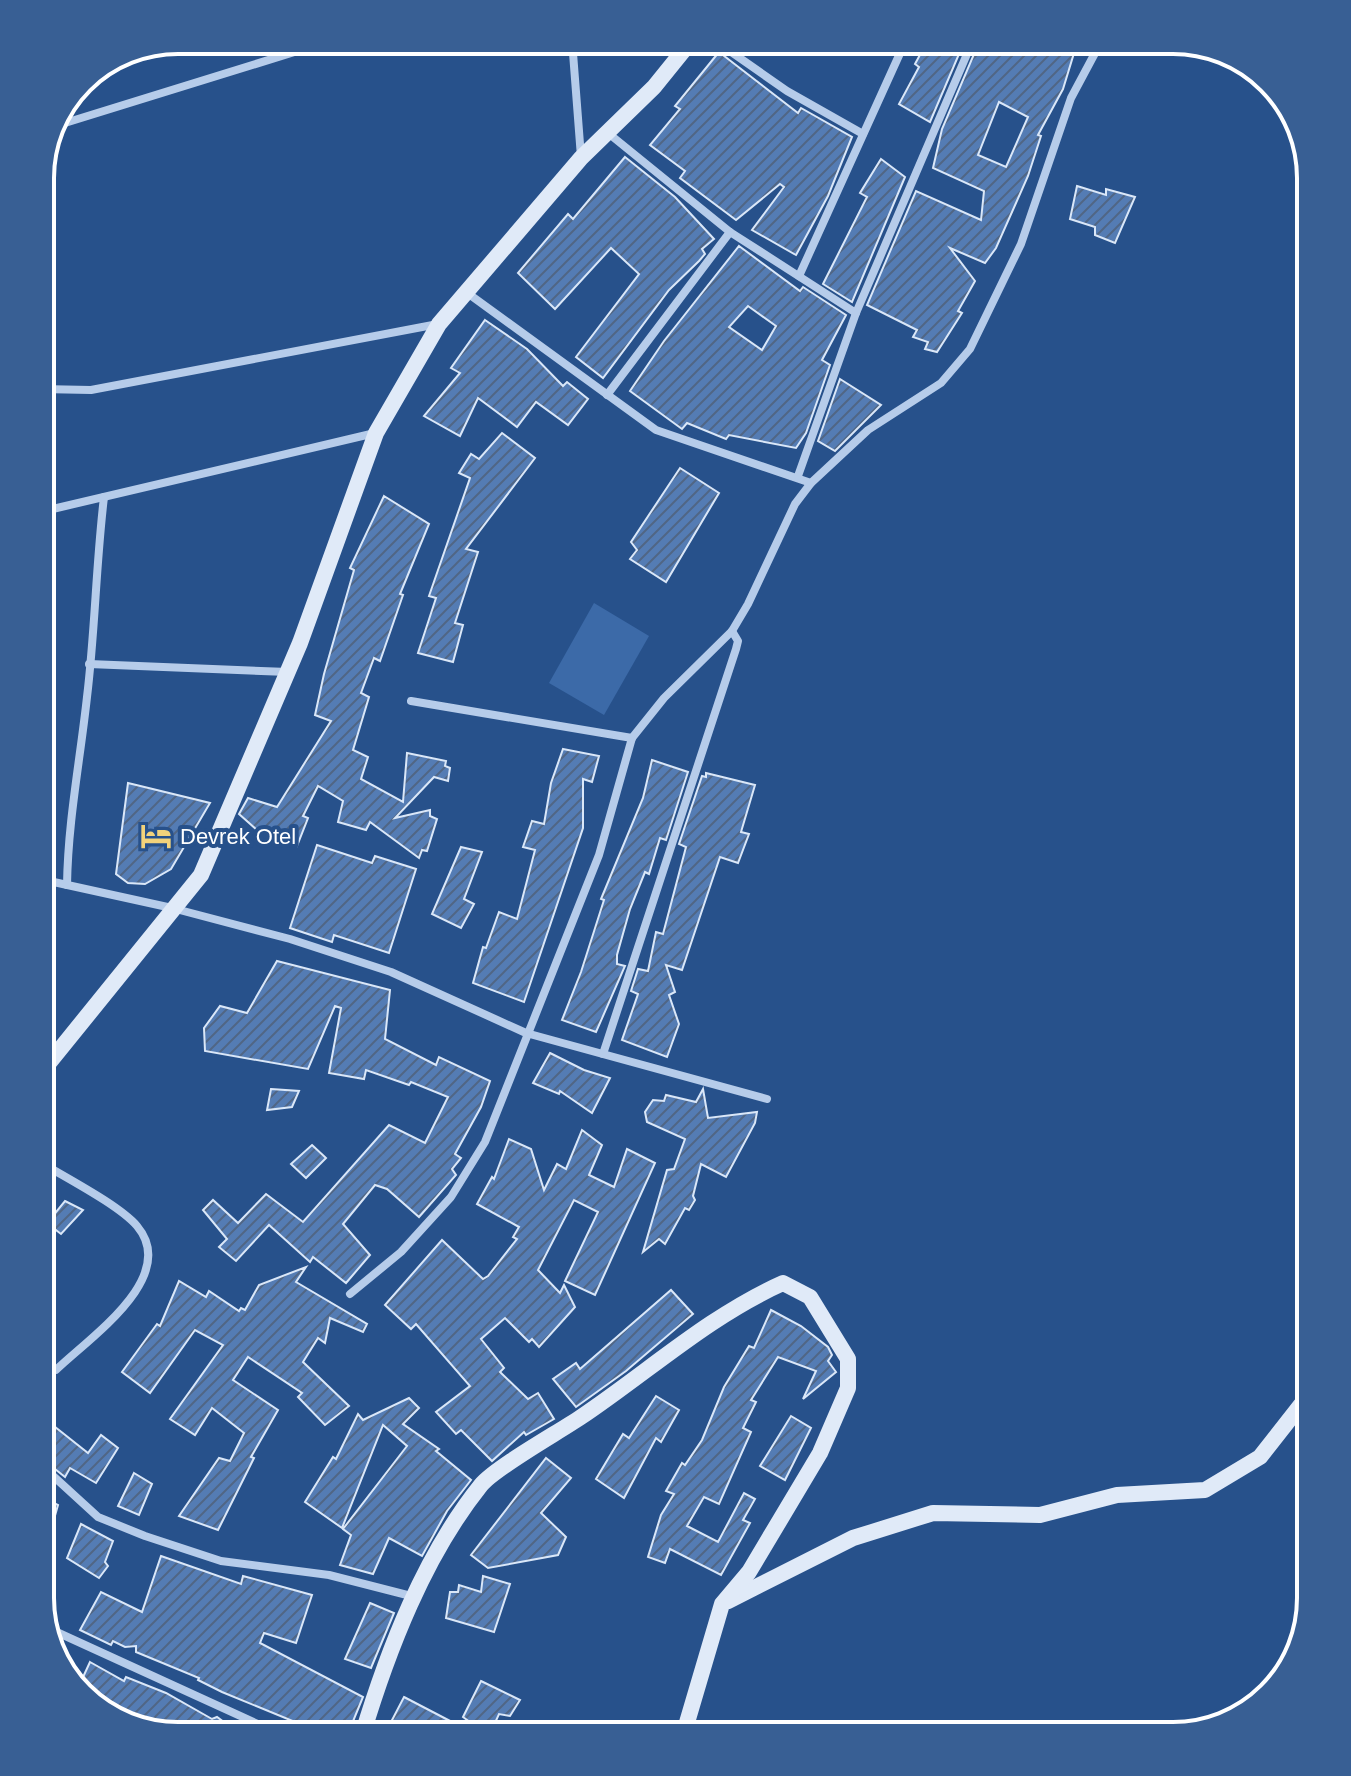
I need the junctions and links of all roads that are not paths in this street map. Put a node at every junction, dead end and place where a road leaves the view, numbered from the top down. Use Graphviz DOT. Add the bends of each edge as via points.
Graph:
graph roads {
  1 [pos="288,54"];
  2 [pos="573,54"];
  3 [pos="681,54"];
  4 [pos="734,54"];
  5 [pos="900,54"];
  6 [pos="967,54"];
  7 [pos="1095,54"];
  8 [pos="68,122"];
  9 [pos="607,132"];
  10 [pos="863,134"];
  11 [pos="581,158"];
  12 [pos="730,232"];
  13 [pos="799,276"];
  14 [pos="465,291"];
  15 [pos="856,313"];
  16 [pos="439,324"];
  17 [pos="54,389"];
  18 [pos="607,395"];
  19 [pos="376,433"];
  20 [pos="798,476"];
  21 [pos="811,483"];
  22 [pos="104,497"];
  23 [pos="54,509"];
  24 [pos="732,631"];
  25 [pos="89,664"];
  26 [pos="288,672"];
  27 [pos="411,701"];
  28 [pos="632,738"];
  29 [pos="54,882"];
  30 [pos="67,885"];
  31 [pos="172,908"];
  32 [pos="526,1033"];
  33 [pos="603,1054"];
  34 [pos="54,1056"];
  35 [pos="767,1099"];
  36 [pos="54,1171"];
  37 [pos="350,1294"];
  38 [pos="54,1369"];
  39 [pos="1297,1410"];
  40 [pos="54,1477"];
  41 [pos="416,1597"];
  42 [pos="722,1604"];
  43 [pos="60,1633"];
  44 [pos="253,1722"];
  45 [pos="366,1722"];
  46 [pos="687,1722"];
  1 -- 8 [label="street"];
  2 -- 11 [label="street"];
  3 -- 9 [label="street"];
  4 -- 10 [label="street"];
  5 -- 10 [label="street"];
  6 -- 15 [label="street"];
  7 -- 21 [label="street" via="1071,98 1021,244 962,362 941,383 868,430"];
  9 -- 11 [label="street"];
  9 -- 12 [label="street"];
  10 -- 13 [label="street"];
  11 -- 14 [label="street"];
  12 -- 13 [label="street"];
  12 -- 18 [label="street"];
  13 -- 15 [label="street"];
  14 -- 16 [label="street"];
  14 -- 18 [label="street"];
  15 -- 20 [label="street"];
  16 -- 17 [label="street" via="91,390"];
  16 -- 19 [label="street"];
  18 -- 20 [label="street" via="668,437"];
  19 -- 22 [label="street"];
  19 -- 26 [label="street"];
  20 -- 21 [label="street"];
  21 -- 24 [label="street" via="795,504"];
  22 -- 23 [label="street"];
  22 -- 25 [label="street"];
  24 -- 28 [label="street"];
  24 -- 33 [label="street" via="736,649"];
  25 -- 26 [label="street"];
  25 -- 30 [label="street" via="68,830"];
  26 -- 31 [label="street" via="201,875"];
  27 -- 28 [label="street"];
  28 -- 32 [label="street" via="599,855"];
  29 -- 30 [label="street"];
  30 -- 31 [label="street"];
  31 -- 32 [label="street" via="391,972"];
  31 -- 34 [label="street"];
  32 -- 33 [label="street"];
  32 -- 37 [label="street" via="508,1087 451,1197 401,1252"];
  33 -- 35 [label="street"];
  36 -- 38 [label="street" via="136,1224 151,1250 150,1269 132,1297"];
  39 -- 42 [label="street" via="1260,1457 1205,1490 1117,1495 1040,1515 933,1513 853,1538"];
  40 -- 41 [label="street" via="98,1517 145,1536 221,1561 329,1575"];
  41 -- 42 [label="street" via="483,1482 742,1301 783,1283 810,1297 848,1359 848,1388 820,1453 749,1572"];
  41 -- 45 [label="street"];
  42 -- 46 [label="street"];
  43 -- 44 [label="street"];
}
